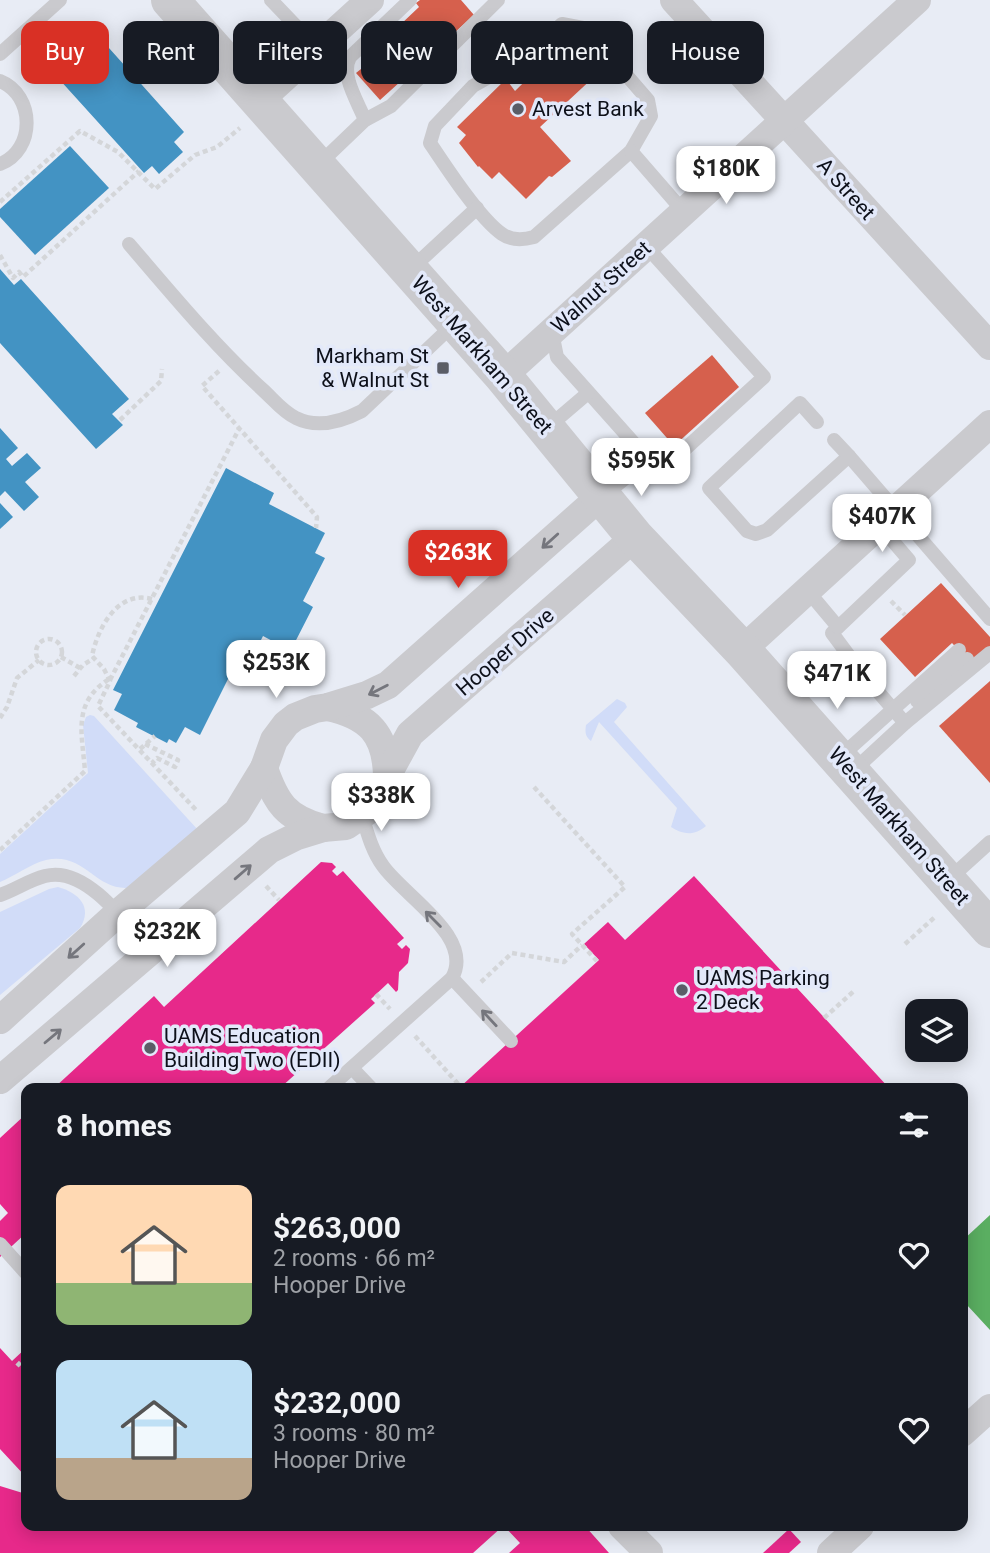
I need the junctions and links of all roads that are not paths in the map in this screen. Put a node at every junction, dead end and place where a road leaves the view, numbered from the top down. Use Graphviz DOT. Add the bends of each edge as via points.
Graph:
graph roads {
  1 [pos="60,0"];
  2 [pos="170,0"];
  3 [pos="271,0"];
  4 [pos="370,0"];
  5 [pos="410,0"];
  6 [pos="498,0"];
  7 [pos="674,0"];
  8 [pos="917,0"];
  9 [pos="291,21"];
  10 [pos="347,21"];
  11 [pos="0,54"];
  12 [pos="0,81"];
  13 [pos="280,84"];
  14 [pos="250,114"];
  15 [pos="365,120"];
  16 [pos="784,121"];
  17 [pos="631,150"];
  18 [pos="0,164"];
  19 [pos="317,166"];
  20 [pos="477,208"];
  21 [pos="684,212"];
  22 [pos="129,244"];
  23 [pos="646,246"];
  24 [pos="409,271"];
  25 [pos="455,323"];
  26 [pos="552,332"];
  27 [pos="990,346"];
  28 [pos="503,376"];
  29 [pos="588,393"];
  30 [pos="817,422"];
  31 [pos="990,424"];
  32 [pos="546,429"];
  33 [pos="834,440"];
  34 [pos="849,456"];
  35 [pos="643,464"];
  36 [pos="601,496"];
  37 [pos="887,516"];
  38 [pos="635,537"];
  39 [pos="807,590"];
  40 [pos="987,623"];
  41 [pos="838,627"];
  42 [pos="742,650"];
  43 [pos="990,653"];
  44 [pos="963,654"];
  45 [pos="328,708"];
  46 [pos="899,716"];
  47 [pos="846,765"];
  48 [pos="264,768"];
  49 [pos="387,776"];
  50 [pos="362,816"];
  51 [pos="323,828"];
  52 [pos="990,842"];
  53 [pos="0,895"];
  54 [pos="942,898"];
  55 [pos="117,914"];
  56 [pos="990,929"];
  57 [pos="150,952"];
  58 [pos="452,978"];
  59 [pos="0,1020"];
  60 [pos="511,1041"];
  61 [pos="352,1068"];
  62 [pos="0,1080"];
  63 [pos="335,1083"];
  64 [pos="365,1083"];
  65 [pos="0,1244"];
  66 [pos="21,1267"];
  67 [pos="990,1408"];
  68 [pos="968,1428"];
  69 [pos="627,1531"];
  70 [pos="855,1531"];
  71 [pos="649,1553"];
  72 [pos="831,1553"];
  1 -- 11 [label="lane"];
  2 -- 14 [label="main road, West Markham Street"];
  3 -- 9 [label="lane"];
  4 -- 10 [label="street"];
  5 -- 15 [label="lane" via="346,64"];
  6 -- 15 [label="lane" via="391,106"];
  7 -- 16 [label="street, A Street"];
  8 -- 16 [label="street, Walnut Street"];
  12 -- 18 [label="lane" via="17,93 27,122 17,152"];
  13 -- 14 [label="street"];
  14 -- 19 [label="main road, West Markham Street"];
  15 -- 19 [label="lane"];
  16 -- 21 [label="street, Walnut Street"];
  16 -- 27 [label="street, A Street"];
  17 -- 20 [label="lane" via="534,237 519,240 503,235"];
  17 -- 20 [label="lane" via="651,116 648,100 590,33 583,27 562,24 511,71 496,73 473,86 435,126 430,143"];
  17 -- 21 [label="lane"];
  19 -- 24 [label="main road, West Markham Street"];
  20 -- 24 [label="lane"];
  21 -- 23 [label="street, Walnut Street"];
  22 -- 25 [label="lane" via="231,361 296,418 316,424 335,423 362,411"];
  23 -- 26 [label="street, Walnut Street"];
  23 -- 35 [label="lane" via="764,377 662,470"];
  24 -- 25 [label="main road, West Markham Street"];
  25 -- 28 [label="main road, West Markham Street"];
  26 -- 28 [label="street, Walnut Street"];
  26 -- 29 [label="lane" via="557,357"];
  28 -- 32 [label="main road, West Markham Street"];
  29 -- 32 [label="lane"];
  29 -- 35 [label="lane" via="639,449"];
  30 -- 34 [label="lane" via="800,403 709,488 747,531 756,534 767,530"];
  31 -- 37 [label="street"];
  32 -- 36 [label="main road, West Markham Street"];
  33 -- 34 [label="lane"];
  34 -- 37 [label="lane"];
  35 -- 36 [label="lane"];
  36 -- 38 [label="main road, West Markham Street"];
  36 -- 45 [label="street, one-way" via="388,685"];
  37 -- 39 [label="street"];
  37 -- 40 [label="lane"];
  37 -- 41 [label="lane" via="909,560"];
  38 -- 42 [label="main road, West Markham Street"];
  38 -- 49 [label="street, Hooper Drive" via="410,734"];
  39 -- 41 [label="lane"];
  39 -- 42 [label="street"];
  41 -- 46 [label="lane" via="832,633"];
  42 -- 47 [label="main road, West Markham Street"];
  43 -- 46 [label="lane"];
  44 -- 46 [label="lane"];
  45 -- 48 [label="street" via="315,709 286,724 274,740"];
  45 -- 49 [label="street" via="349,712 369,724 387,756"];
  46 -- 47 [label="lane"];
  47 -- 54 [label="main road, West Markham Street"];
  48 -- 51 [label="street" via="283,808 303,823"];
  48 -- 55 [label="street" via="237,812"];
  49 -- 50 [label="street, Hooper Drive" via="383,792"];
  50 -- 51 [label="street" via="346,826"];
  58 -- 50 [label="lane, one-way" via="457,966 454,943 382,865"];
  57 -- 51 [label="street, one-way" via="269,850"];
  52 -- 54 [label="lane"];
  53 -- 55 [label="lane" via="60,874 92,890"];
  54 -- 56 [label="main road, West Markham Street"];
  55 -- 57 [label="lane"];
  55 -- 59 [label="street, one-way"];
  62 -- 57 [label="street, one-way"];
  60 -- 58 [label="lane, one-way"];
  58 -- 61 [label="lane"];
  61 -- 63 [label="lane"];
  61 -- 64 [label="lane"];
  65 -- 66 [label="lane"];
  67 -- 68 [label="street"];
  69 -- 71 [label="street"];
  70 -- 72 [label="street"];
}
